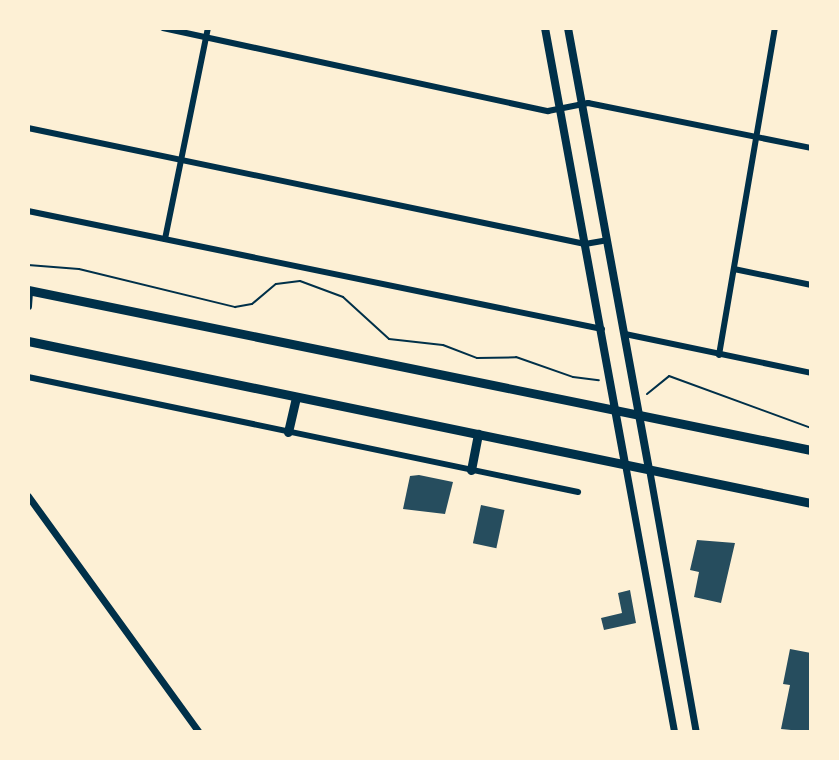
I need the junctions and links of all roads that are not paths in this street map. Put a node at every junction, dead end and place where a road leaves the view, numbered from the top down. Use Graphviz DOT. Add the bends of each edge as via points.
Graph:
graph roads {
  1 [pos="163,28"];
  2 [pos="208,28"];
  3 [pos="545,28"];
  4 [pos="568,28"];
  5 [pos="775,28"];
  6 [pos="206,37"];
  7 [pos="582,103"];
  8 [pos="560,106"];
  9 [pos="28,128"];
  10 [pos="756,137"];
  11 [pos="811,148"];
  12 [pos="181,159"];
  13 [pos="28,211"];
  14 [pos="165,239"];
  15 [pos="607,240"];
  16 [pos="585,244"];
  17 [pos="734,269"];
  18 [pos="811,285"];
  19 [pos="28,290"];
  20 [pos="28,306"];
  21 [pos="602,329"];
  22 [pos="625,334"];
  23 [pos="28,341"];
  24 [pos="719,355"];
  25 [pos="811,373"];
  26 [pos="28,377"];
  27 [pos="296,397"];
  28 [pos="614,409"];
  29 [pos="638,414"];
  30 [pos="288,432"];
  31 [pos="478,434"];
  32 [pos="811,450"];
  33 [pos="625,464"];
  34 [pos="649,469"];
  35 [pos="471,470"];
  36 [pos="578,492"];
  37 [pos="28,496"];
  38 [pos="811,503"];
  39 [pos="199,732"];
  40 [pos="674,732"];
  41 [pos="696,732"];
  1 -- 6 [label="street"];
  2 -- 6 [label="street"];
  3 -- 8 [label="main road"];
  4 -- 7 [label="main road"];
  5 -- 10 [label="street"];
  6 -- 8 [label="street" via="548,111"];
  6 -- 12 [label="street"];
  7 -- 8 [label="street"];
  7 -- 10 [label="street"];
  7 -- 15 [label="main road"];
  8 -- 16 [label="main road"];
  9 -- 12 [label="street"];
  10 -- 11 [label="street"];
  10 -- 17 [label="street"];
  12 -- 14 [label="street"];
  12 -- 16 [label="street"];
  13 -- 14 [label="street"];
  14 -- 21 [label="street"];
  15 -- 16 [label="street"];
  15 -- 22 [label="main road"];
  16 -- 21 [label="main road"];
  17 -- 18 [label="street"];
  17 -- 24 [label="street"];
  19 -- 20 [label="street"];
  19 -- 28 [label="main road"];
  21 -- 28 [label="main road"];
  22 -- 24 [label="street"];
  22 -- 29 [label="main road"];
  23 -- 27 [label="main road"];
  24 -- 25 [label="street"];
  26 -- 30 [label="street"];
  27 -- 30 [label="main road"];
  27 -- 31 [label="main road"];
  28 -- 29 [label="main road"];
  28 -- 33 [label="main road"];
  29 -- 32 [label="main road"];
  29 -- 34 [label="main road"];
  30 -- 35 [label="street"];
  31 -- 33 [label="main road"];
  31 -- 35 [label="main road"];
  33 -- 34 [label="main road"];
  33 -- 40 [label="street"];
  34 -- 38 [label="main road"];
  34 -- 41 [label="street"];
  35 -- 36 [label="street"];
  37 -- 39 [label="street"];
}
